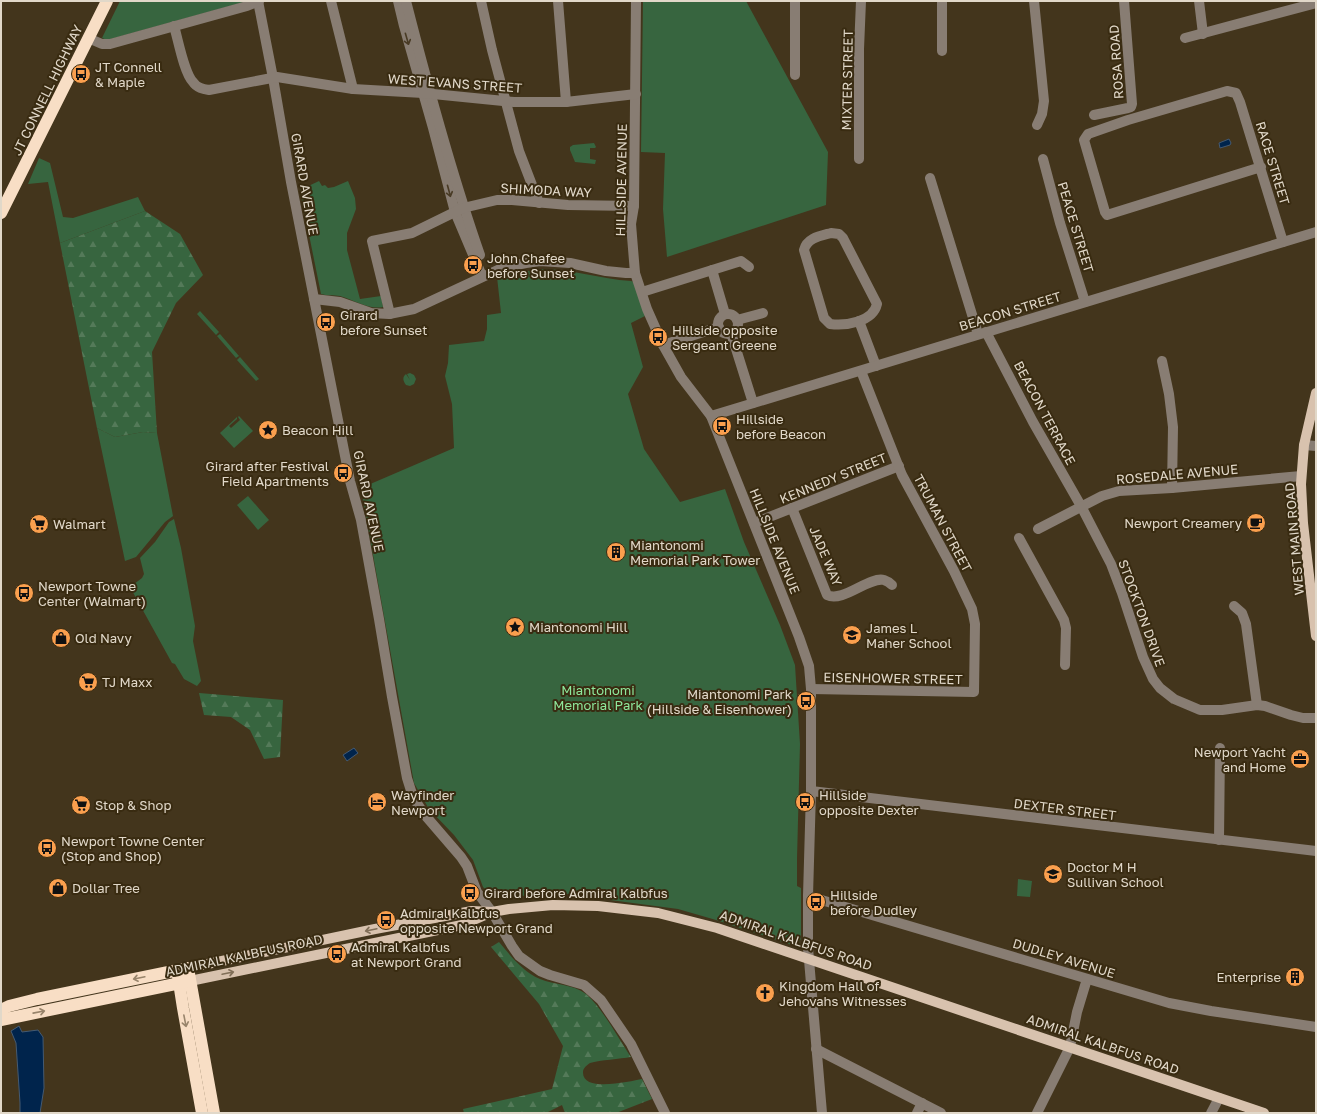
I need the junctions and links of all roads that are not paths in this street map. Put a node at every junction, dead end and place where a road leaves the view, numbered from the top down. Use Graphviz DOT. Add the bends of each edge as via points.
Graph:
graph roads {
  1 [pos="107,1"];
  2 [pos="258,1"];
  3 [pos="331,1"];
  4 [pos="398,1"];
  5 [pos="406,1"];
  6 [pos="481,1"];
  7 [pos="558,1"];
  8 [pos="636,1"];
  9 [pos="795,1"];
  10 [pos="861,1"];
  11 [pos="942,1"];
  12 [pos="1034,1"];
  13 [pos="1124,1"];
  14 [pos="1199,1"];
  15 [pos="1316,3"];
  16 [pos="174,26"];
  17 [pos="1203,34"];
  18 [pos="88,38"];
  19 [pos="1185,38"];
  20 [pos="942,52"];
  21 [pos="795,75"];
  22 [pos="273,78"];
  23 [pos="353,89"];
  24 [pos="427,94"];
  25 [pos="636,94"];
  26 [pos="507,101"];
  27 [pos="566,102"];
  28 [pos="1094,115"];
  29 [pos="1038,125"];
  30 [pos="859,159"];
  31 [pos="1043,159"];
  32 [pos="1261,167"];
  33 [pos="930,178"];
  34 [pos="539,203"];
  35 [pos="634,206"];
  36 [pos="459,210"];
  37 [pos="1,213"];
  38 [pos="1316,232"];
  39 [pos="1283,242"];
  40 [pos="748,267"];
  41 [pos="712,270"];
  42 [pos="635,273"];
  43 [pos="484,275"];
  44 [pos="642,292"];
  45 [pos="314,299"];
  46 [pos="1085,302"];
  47 [pos="763,313"];
  48 [pos="390,314"];
  49 [pos="725,314"];
  50 [pos="737,320"];
  51 [pos="859,321"];
  52 [pos="719,327"];
  53 [pos="731,333"];
  54 [pos="982,333"];
  55 [pos="662,345"];
  56 [pos="1162,361"];
  57 [pos="876,366"];
  58 [pos="861,370"];
  59 [pos="1316,393"];
  60 [pos="753,403"];
  61 [pos="711,416"];
  62 [pos="1304,445"];
  63 [pos="1316,446"];
  64 [pos="899,466"];
  65 [pos="1301,476"];
  66 [pos="1172,488"];
  67 [pos="1081,506"];
  68 [pos="792,508"];
  69 [pos="754,523"];
  70 [pos="1038,529"];
  71 [pos="1021,542"];
  72 [pos="892,585"];
  73 [pos="1234,606"];
  74 [pos="1316,636"];
  75 [pos="1065,665"];
  76 [pos="811,689"];
  77 [pos="974,692"];
  78 [pos="1257,705"];
  79 [pos="1316,718"];
  80 [pos="1220,748"];
  81 [pos="812,791"];
  82 [pos="1219,840"];
  83 [pos="1316,851"];
  84 [pos="808,896"];
  85 [pos="492,912"];
  86 [pos="809,959"];
  87 [pos="183,969"];
  88 [pos="1087,979"];
  89 [pos="184,982"];
  90 [pos="4,1008"];
  91 [pos="1,1020"];
  92 [pos="1316,1027"];
  93 [pos="1070,1047"];
  94 [pos="816,1049"];
  95 [pos="1219,1098"];
  96 [pos="922,1103"];
  97 [pos="202,1113"];
  98 [pos="214,1113"];
  99 [pos="665,1113"];
  100 [pos="822,1113"];
  101 [pos="917,1113"];
  102 [pos="941,1113"];
  103 [pos="1037,1113"];
  104 [pos="1211,1113"];
  105 [pos="1264,1113"];
  1 -- 18 [label="highway, JT CONNELL HIGHWAY"];
  2 -- 16 [label="street"];
  2 -- 22 [label="street, GIRARD AVENUE"];
  3 -- 23 [label="street"];
  4 -- 24 [label="street, one-way"];
  5 -- 24 [label="street"];
  6 -- 26 [label="street"];
  7 -- 27 [label="street"];
  8 -- 25 [label="street, HILLSIDE AVENUE"];
  9 -- 21 [label="street"];
  10 -- 30 [label="street, MIXTER STREET"];
  11 -- 20 [label="street"];
  12 -- 29 [label="street" via="1044,101"];
  13 -- 28 [label="street, ROSA ROAD" via="1132,104 1128,108"];
  14 -- 17 [label="street"];
  15 -- 17 [label="street"];
  16 -- 18 [label="street" via="108,44"];
  16 -- 22 [label="street, WEST EVANS STREET" via="187,73 198,87 210,90"];
  17 -- 19 [label="street"];
  18 -- 37 [label="highway, JT CONNELL HIGHWAY"];
  22 -- 23 [label="street, WEST EVANS STREET"];
  22 -- 45 [label="street, GIRARD AVENUE"];
  23 -- 24 [label="street, WEST EVANS STREET"];
  24 -- 26 [label="street, WEST EVANS STREET"];
  24 -- 36 [label="street"];
  25 -- 27 [label="street, WEST EVANS STREET"];
  25 -- 35 [label="street, HILLSIDE AVENUE"];
  26 -- 27 [label="street, WEST EVANS STREET"];
  26 -- 34 [label="street" via="520,151"];
  31 -- 46 [label="street, PEACE STREET"];
  32 -- 32 [label="street, RACE STREET" via="1236,92 1227,90 1088,134 1084,142 1107,215"];
  32 -- 39 [label="street, RACE STREET"];
  33 -- 54 [label="street, BEACON TERRACE"];
  34 -- 35 [label="street, SHIMODA WAY"];
  34 -- 36 [label="street, SHIMODA WAY" via="497,200"];
  35 -- 42 [label="street, HILLSIDE AVENUE" via="631,224"];
  36 -- 43 [label="street"];
  36 -- 48 [label="street, SHIMODA WAY" via="412,233 372,241"];
  38 -- 39 [label="street, BEACON STREET"];
  39 -- 46 [label="street, BEACON STREET"];
  40 -- 41 [label="street" via="741,261"];
  41 -- 44 [label="street"];
  41 -- 49 [label="street"];
  42 -- 43 [label="street" via="606,271 570,262 540,261 502,268"];
  42 -- 44 [label="street, HILLSIDE AVENUE"];
  43 -- 48 [label="street" via="414,308"];
  44 -- 55 [label="street, HILLSIDE AVENUE"];
  45 -- 48 [label="street" via="340,302 371,313"];
  45 -- 85 [label="street, GIRARD AVENUE" via="350,481 361,520 392,696 413,797 424,814 461,857 476,892"];
  46 -- 54 [label="street, BEACON STREET"];
  47 -- 50 [label="street"];
  49 -- 50 [label="street" via="732,315"];
  49 -- 52 [label="street" via="719,319"];
  50 -- 53 [label="street" via="737,328"];
  51 -- 51 [label="street" via="837,325 826,321 804,250 812,239 831,233 844,238 877,304 873,313"];
  51 -- 57 [label="street"];
  52 -- 53 [label="street" via="724,332"];
  52 -- 55 [label="street"];
  53 -- 60 [label="street"];
  54 -- 57 [label="street, BEACON STREET"];
  54 -- 67 [label="street, BEACON TERRACE"];
  55 -- 61 [label="street, HILLSIDE AVENUE" via="681,377"];
  56 -- 66 [label="street" via="1173,427"];
  57 -- 58 [label="street, BEACON STREET"];
  58 -- 60 [label="street, BEACON STREET"];
  58 -- 64 [label="street, TRUMAN STREET"];
  59 -- 62 [label="main road, WEST MAIN ROAD"];
  60 -- 61 [label="street, BEACON STREET"];
  61 -- 69 [label="street, HILLSIDE AVENUE"];
  62 -- 63 [label="street"];
  62 -- 65 [label="main road, WEST MAIN ROAD"];
  64 -- 68 [label="street, KENNEDY STREET"];
  64 -- 77 [label="street, TRUMAN STREET" via="972,609 975,624"];
  65 -- 66 [label="street, ROSEDALE AVENUE"];
  65 -- 74 [label="main road, WEST MAIN ROAD" via="1302,523"];
  66 -- 67 [label="street, ROSEDALE AVENUE" via="1119,491"];
  67 -- 70 [label="street, ROSEDALE AVENUE"];
  67 -- 78 [label="street, STOCKTON DRIVE" via="1116,573 1143,657 1160,688 1174,699 1200,710"];
  68 -- 69 [label="street, KENNEDY STREET"];
  68 -- 72 [label="street, JADE WAY" via="827,595 838,596 877,580 884,580"];
  69 -- 76 [label="street, HILLSIDE AVENUE" via="809,666"];
  71 -- 75 [label="street" via="1064,620"];
  73 -- 78 [label="street" via="1242,613 1247,627"];
  76 -- 77 [label="street, EISENHOWER STREET"];
  76 -- 81 [label="street, HILLSIDE AVENUE"];
  78 -- 79 [label="street, STOCKTON DRIVE" via="1290,716"];
  80 -- 82 [label="street"];
  81 -- 82 [label="street, DEXTER STREET"];
  81 -- 84 [label="street, HILLSIDE AVENUE"];
  82 -- 83 [label="street, DEXTER STREET"];
  84 -- 86 [label="street, HILLSIDE AVENUE"];
  84 -- 88 [label="street, DUDLEY AVENUE"];
  85 -- 86 [label="main road, ADMIRAL KALBFUS ROAD" via="553,905 640,910 698,922"];
  85 -- 87 [label="main road, ADMIRAL KALBFUS ROAD, one-way" via="472,911 428,919"];
  89 -- 85 [label="main road, ADMIRAL KALBFUS ROAD, one-way" via="462,925"];
  85 -- 99 [label="street, GIRARD AVENUE" via="520,956 540,971 584,985 601,1000 631,1044"];
  86 -- 93 [label="main road, ADMIRAL KALBFUS ROAD"];
  86 -- 94 [label="street, HILLSIDE AVENUE"];
  87 -- 89 [label="highway"];
  87 -- 90 [label="highway, ADMIRAL KALBFUS ROAD, one-way"];
  88 -- 92 [label="street, DUDLEY AVENUE" via="1169,1003"];
  88 -- 93 [label="street"];
  91 -- 89 [label="highway, ADMIRAL KALBFUS ROAD, one-way"];
  89 -- 97 [label="highway, one-way"];
  89 -- 98 [label="highway"];
  93 -- 95 [label="main road, ADMIRAL KALBFUS ROAD"];
  93 -- 103 [label="street"];
  94 -- 96 [label="street"];
  94 -- 100 [label="street, HILLSIDE AVENUE"];
  95 -- 104 [label="street"];
  95 -- 105 [label="main road, ADMIRAL KALBFUS ROAD"];
  96 -- 101 [label="street"];
  96 -- 102 [label="street"];
}
